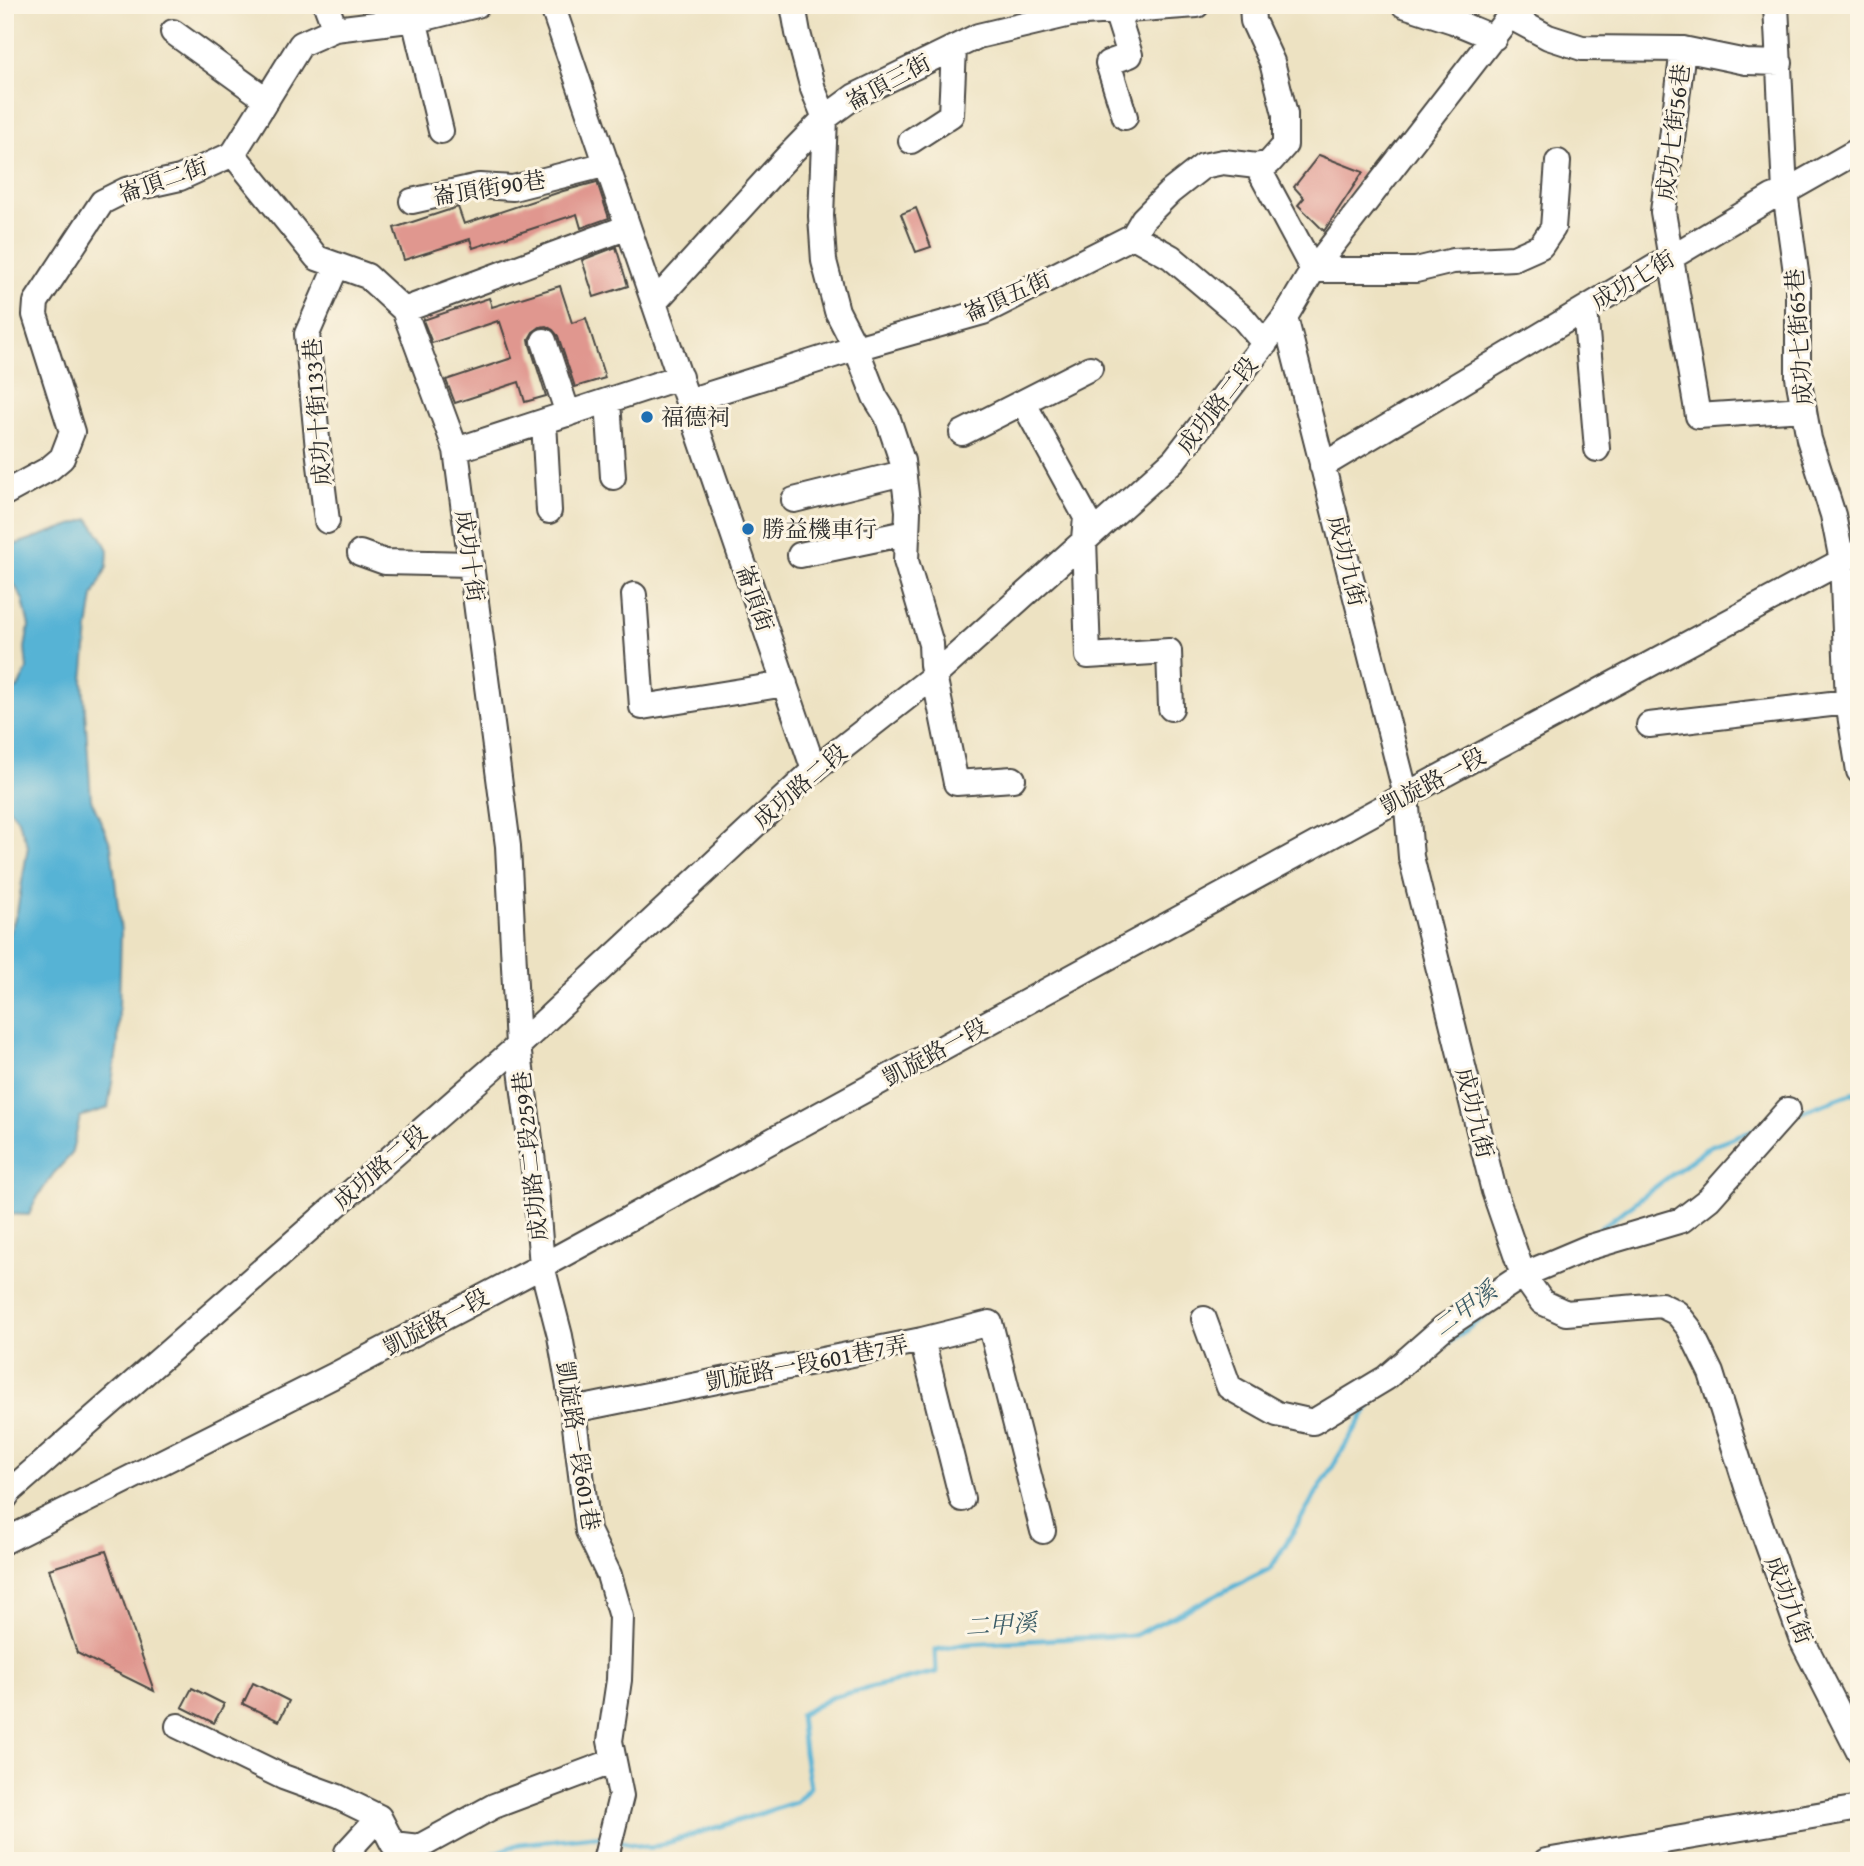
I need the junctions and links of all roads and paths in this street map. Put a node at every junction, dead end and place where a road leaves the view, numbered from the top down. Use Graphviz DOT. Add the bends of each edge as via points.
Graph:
graph roads {
  1 [pos="326,5"];
  2 [pos="477,5"];
  3 [pos="552,5"];
  4 [pos="793,5"];
  5 [pos="1197,5"];
  6 [pos="1252,5"];
  7 [pos="1404,5"];
  8 [pos="1776,5"];
  9 [pos="1116,11"];
  10 [pos="1513,11"];
  11 [pos="420,14"];
  12 [pos="335,29"];
  13 [pos="173,32"];
  14 [pos="1494,37"];
  15 [pos="954,48"];
  16 [pos="1682,49"];
  17 [pos="1780,63"];
  18 [pos="267,100"];
  19 [pos="1125,117"];
  20 [pos="825,118"];
  21 [pos="441,131"];
  22 [pos="911,141"];
  23 [pos="1859,150"];
  24 [pos="233,154"];
  25 [pos="1558,162"];
  26 [pos="607,164"];
  27 [pos="1257,166"];
  28 [pos="1784,192"];
  29 [pos="412,201"];
  30 [pos="628,227"];
  31 [pos="1133,236"];
  32 [pos="1672,257"];
  33 [pos="337,265"];
  34 [pos="1313,270"];
  35 [pos="654,303"];
  36 [pos="1585,309"];
  37 [pos="404,310"];
  38 [pos="1285,317"];
  39 [pos="544,341"];
  40 [pos="1265,344"];
  41 [pos="856,348"];
  42 [pos="1090,368"];
  43 [pos="680,377"];
  44 [pos="608,401"];
  45 [pos="688,401"];
  46 [pos="1023,402"];
  47 [pos="1804,409"];
  48 [pos="568,414"];
  49 [pos="544,422"];
  50 [pos="962,433"];
  51 [pos="1597,449"];
  52 [pos="456,450"];
  53 [pos="1322,466"];
  54 [pos="903,473"];
  55 [pos="613,477"];
  56 [pos="5,493"];
  57 [pos="794,500"];
  58 [pos="549,510"];
  59 [pos="327,521"];
  60 [pos="906,533"];
  61 [pos="1084,539"];
  62 [pos="360,553"];
  63 [pos="800,555"];
  64 [pos="1850,557"];
  65 [pos="471,564"];
  66 [pos="634,595"];
  67 [pos="934,676"];
  68 [pos="785,684"];
  69 [pos="1848,702"];
  70 [pos="1171,708"];
  71 [pos="1649,725"];
  72 [pos="814,770"];
  73 [pos="1859,771"];
  74 [pos="1013,779"];
  75 [pos="1406,796"];
  76 [pos="518,1046"];
  77 [pos="1788,1110"];
  78 [pos="542,1266"];
  79 [pos="1523,1275"];
  80 [pos="1204,1320"];
  81 [pos="922,1340"];
  82 [pos="572,1410"];
  83 [pos="5,1498"];
  84 [pos="962,1499"];
  85 [pos="1043,1531"];
  86 [pos="5,1541"];
  87 [pos="178,1726"];
  88 [pos="1859,1752"];
  89 [pos="614,1761"];
  90 [pos="1859,1808"];
  91 [pos="379,1817"];
  92 [pos="608,1847"];
  93 [pos="345,1861"];
  94 [pos="1545,1861"];
  1 -- 12 [label="street"];
  2 -- 11 [label="street, 崙頂二街"];
  3 -- 26 [label="street, 崙頂街"];
  4 -- 20 [label="street" via="813,89"];
  5 -- 9 [label="street, 崙頂三街"];
  6 -- 27 [label="street" via="1253,21 1272,62 1285,114 1285,145 1269,163"];
  7 -- 14 [label="street"];
  8 -- 17 [label="street"];
  9 -- 15 [label="street, 崙頂三街" via="1071,14 978,36"];
  9 -- 19 [label="street" via="1130,55 1108,63"];
  10 -- 14 [label="street, 成功路二段"];
  10 -- 16 [label="street" via="1548,37 1582,48"];
  11 -- 12 [label="street, 崙頂二街"];
  11 -- 21 [label="street"];
  12 -- 18 [label="street, 崙頂二街" via="301,44"];
  13 -- 18 [label="street"];
  14 -- 34 [label="street, 成功路二段"];
  15 -- 20 [label="street, 崙頂三街" via="855,96"];
  15 -- 22 [label="street" via="951,115"];
  16 -- 17 [label="street" via="1746,62"];
  16 -- 32 [label="street, 成功七街56巷" via="1664,212"];
  17 -- 28 [label="street"];
  18 -- 24 [label="street, 崙頂二街"];
  20 -- 35 [label="street, 崙頂三街"];
  20 -- 41 [label="street" via="824,261 837,311"];
  23 -- 28 [label="street, 成功七街"];
  24 -- 33 [label="street, 成功十街" via="317,258"];
  24 -- 56 [label="street, 崙頂二街" via="180,178 126,190 102,202 36,302 34,315 72,432 62,458 50,469"];
  25 -- 34 [label="street" via="1553,228 1541,246 1514,258 1452,261 1416,270"];
  26 -- 29 [label="street, 崙頂街90巷" via="513,188 479,186"];
  26 -- 30 [label="street, 崙頂街"];
  27 -- 31 [label="street, 崙頂五街" via="1223,162 1203,166 1170,192"];
  27 -- 34 [label="street"];
  28 -- 32 [label="street, 成功七街"];
  28 -- 47 [label="street, 成功七街65巷" via="1798,288 1798,377"];
  30 -- 35 [label="street, 崙頂街"];
  30 -- 37 [label="street"];
  31 -- 40 [label="street" via="1171,257 1243,318"];
  31 -- 41 [label="street, 崙頂五街" via="983,312"];
  32 -- 36 [label="street, 成功七街"];
  32 -- 47 [label="street, 成功七街56巷" via="1698,416"];
  33 -- 37 [label="street, 成功十街" via="367,276"];
  33 -- 59 [label="street, 成功十街133巷" via="307,334"];
  34 -- 38 [label="street, 成功路二段"];
  35 -- 43 [label="street, 崙頂街"];
  36 -- 51 [label="street"];
  36 -- 53 [label="street, 成功七街"];
  37 -- 52 [label="street, 成功十街"];
  38 -- 40 [label="street, 成功路二段"];
  38 -- 53 [label="street, 成功九街"];
  39 -- 48 [label="street"];
  40 -- 61 [label="street, 成功路二段" via="1174,460"];
  41 -- 45 [label="street, 崙頂五街"];
  41 -- 54 [label="street" via="887,416"];
  42 -- 46 [label="street"];
  43 -- 44 [label="street"];
  43 -- 45 [label="street, 崙頂街"];
  44 -- 48 [label="street"];
  44 -- 55 [label="street"];
  45 -- 68 [label="street, 崙頂街"];
  46 -- 50 [label="street"];
  46 -- 61 [label="street" via="1086,517"];
  47 -- 64 [label="street, 成功七街65巷" via="1809,439"];
  48 -- 49 [label="street"];
  49 -- 52 [label="street"];
  49 -- 58 [label="street"];
  52 -- 65 [label="street, 成功十街"];
  53 -- 75 [label="street, 成功九街"];
  54 -- 57 [label="street"];
  54 -- 60 [label="street"];
  60 -- 63 [label="street"];
  60 -- 67 [label="street" via="906,561 931,643"];
  61 -- 67 [label="street, 成功路二段"];
  61 -- 70 [label="street" via="1088,656 1169,651"];
  62 -- 65 [label="street" via="385,562"];
  64 -- 69 [label="street, 成功七街65巷"];
  64 -- 75 [label="street, 凱旋路一段"];
  65 -- 76 [label="street, 成功十街" via="508,846"];
  66 -- 68 [label="street" via="642,707"];
  67 -- 72 [label="street, 成功路二段"];
  67 -- 74 [label="street" via="956,783"];
  68 -- 72 [label="street, 崙頂街"];
  69 -- 71 [label="street"];
  69 -- 73 [label="street, 成功七街65巷"];
  72 -- 76 [label="street, 成功路二段"];
  75 -- 78 [label="street, 凱旋路一段"];
  75 -- 79 [label="street, 成功九街" via="1411,857 1494,1191"];
  76 -- 78 [label="street, 成功路二段259巷" via="536,1178"];
  76 -- 83 [label="street, 成功路二段"];
  77 -- 79 [label="street" via="1709,1199 1682,1220 1587,1248"];
  78 -- 82 [label="street, 凱旋路一段601巷"];
  78 -- 86 [label="street, 凱旋路一段"];
  79 -- 80 [label="street" via="1443,1328 1386,1378 1313,1422 1276,1414 1229,1387"];
  79 -- 88 [label="street, 成功九街" via="1542,1302 1566,1313 1661,1306 1677,1313 1689,1328 1711,1373 1802,1640"];
  81 -- 82 [label="street, 凱旋路一段601巷7弄"];
  81 -- 84 [label="street, 凱旋路一段601巷7弄"];
  81 -- 85 [label="street" via="990,1322"];
  82 -- 89 [label="street, 凱旋路一段601巷" via="588,1531 609,1575 621,1617 619,1680 610,1741"];
  87 -- 91 [label="street"];
  89 -- 91 [label="street" via="494,1806 419,1847 393,1844"];
  89 -- 92 [label="street, 凱旋路一段601巷" via="621,1796"];
  90 -- 94 [label="street"];
  91 -- 93 [label="street" via="347,1852"];
}
